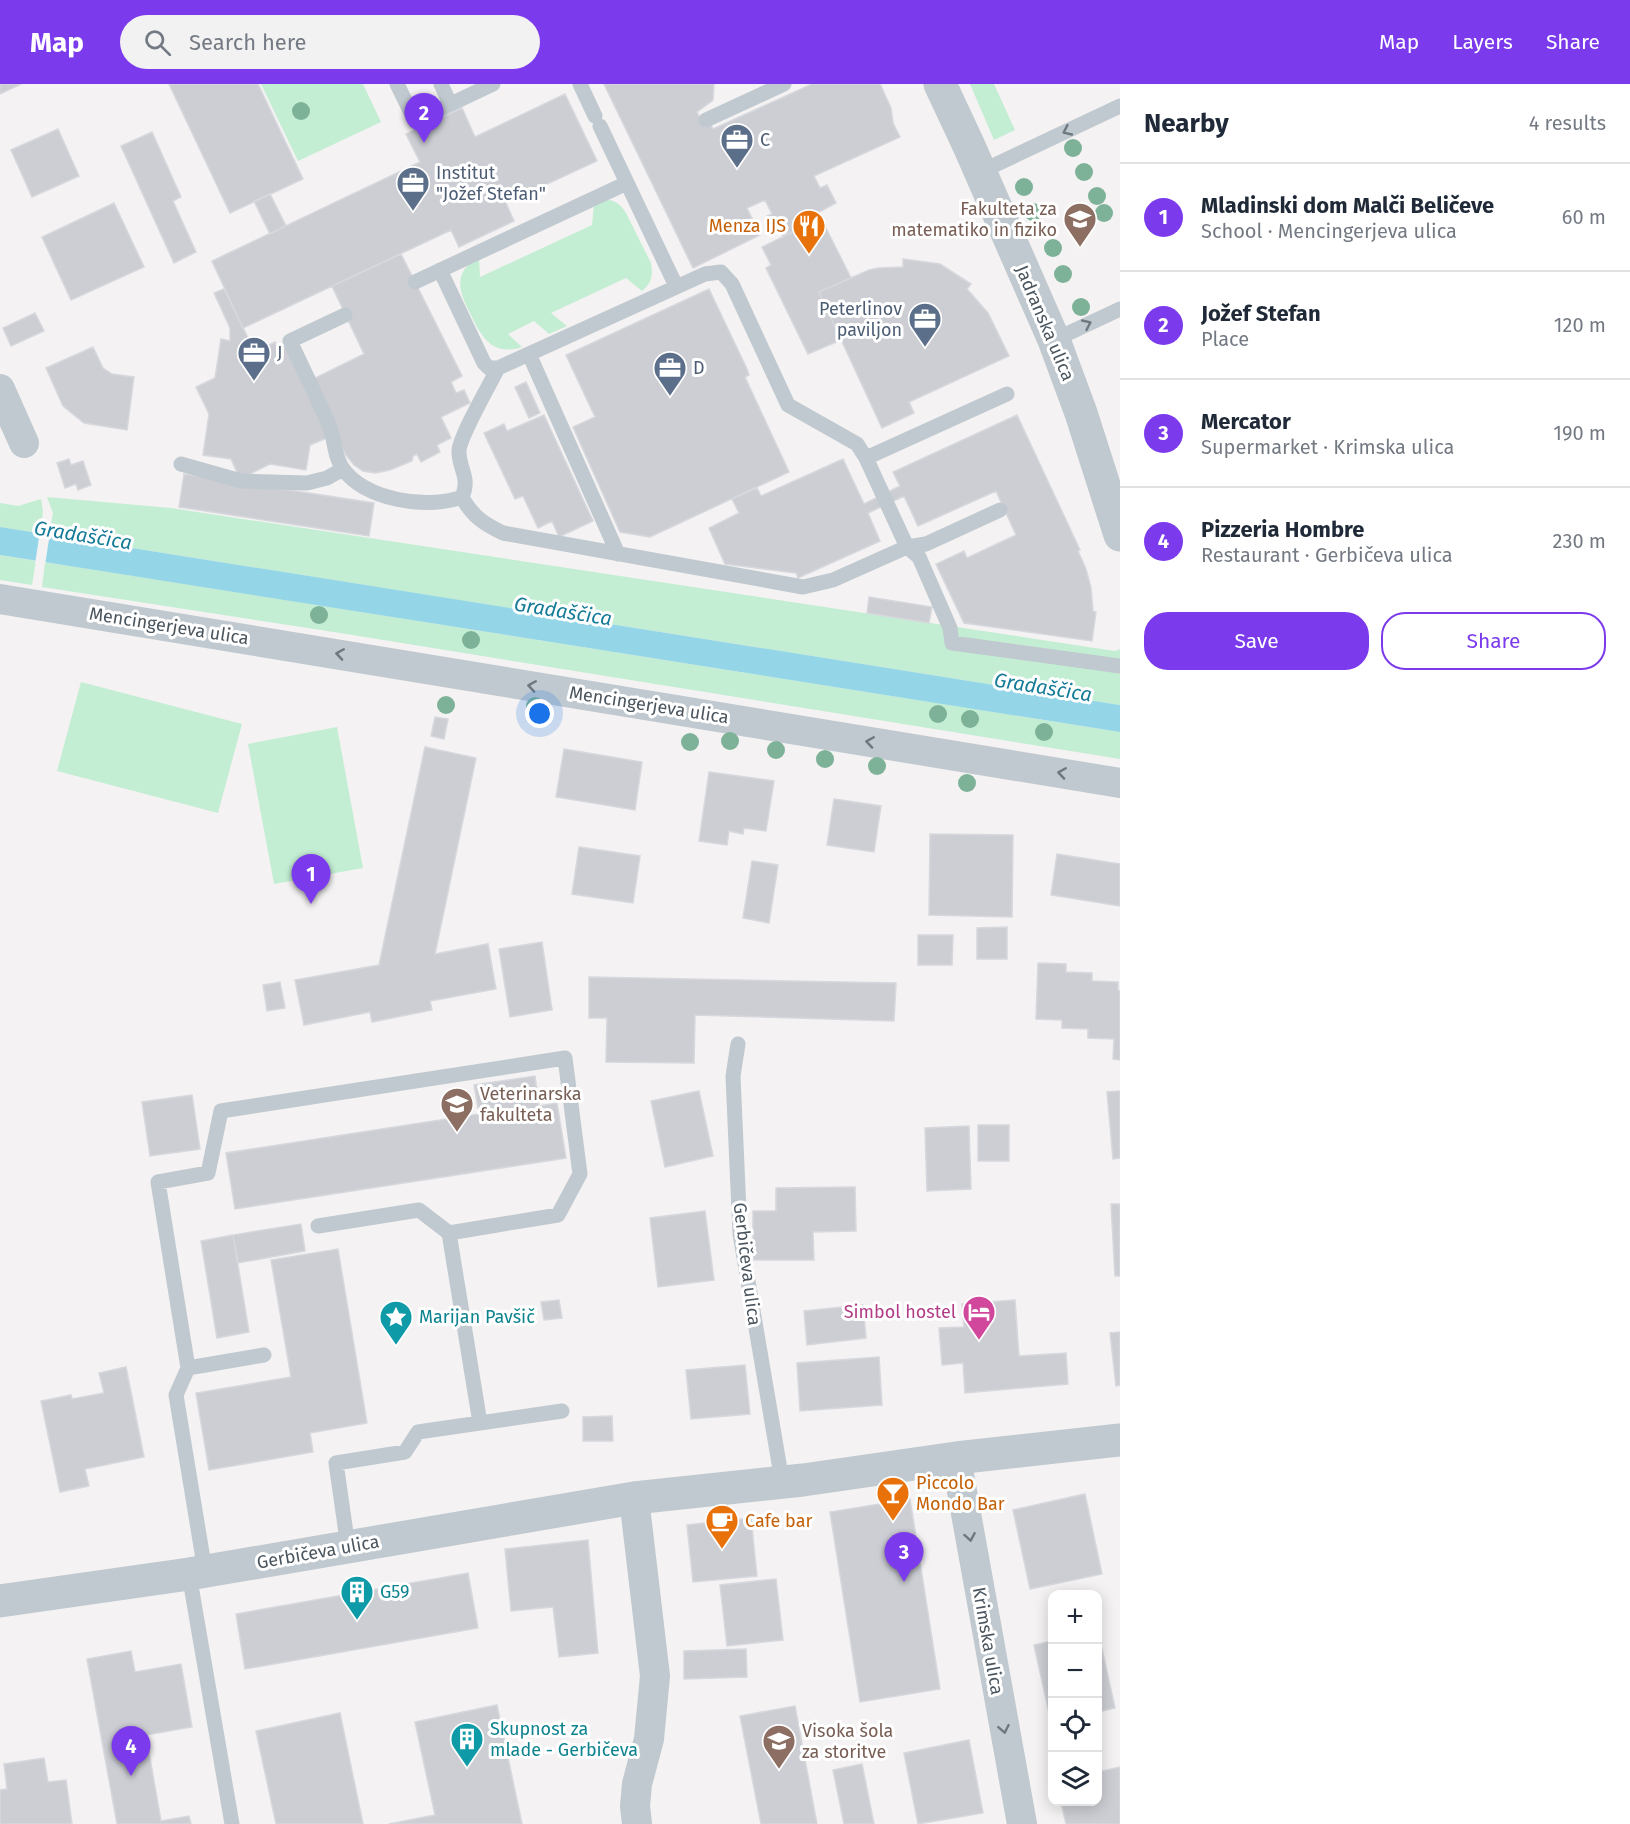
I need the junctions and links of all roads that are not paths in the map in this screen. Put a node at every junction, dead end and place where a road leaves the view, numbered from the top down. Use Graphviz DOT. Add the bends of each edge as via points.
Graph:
graph roads {
  1 [pos="397,84"];
  2 [pos="441,84"];
  3 [pos="494,84"];
  4 [pos="580,84"];
  5 [pos="784,84"];
  6 [pos="940,84"];
  7 [pos="450,104"];
  8 [pos="1120,106"];
  9 [pos="706,120"];
  10 [pos="980,172"];
  11 [pos="627,183"];
  12 [pos="440,270"];
  13 [pos="415,282"];
  14 [pos="676,286"];
  15 [pos="1120,309"];
  16 [pos="345,315"];
  17 [pos="1054,340"];
  18 [pos="529,354"];
  19 [pos="498,368"];
  20 [pos="0,389"];
  21 [pos="1008,394"];
  22 [pos="24,443"];
  23 [pos="866,458"];
  24 [pos="181,464"];
  25 [pos="343,469"];
  26 [pos="462,497"];
  27 [pos="1000,510"];
  28 [pos="1120,535"];
  29 [pos="906,547"];
  30 [pos="618,554"];
  31 [pos="0,599"];
  32 [pos="1120,666"];
  33 [pos="1120,783"];
  34 [pos="738,1044"];
  35 [pos="318,1226"];
  36 [pos="449,1233"];
  37 [pos="264,1355"];
  38 [pos="188,1368"];
  39 [pos="562,1411"];
  40 [pos="480,1423"];
  41 [pos="1120,1440"];
  42 [pos="956,1458"];
  43 [pos="782,1481"];
  44 [pos="634,1498"];
  45 [pos="348,1547"];
  46 [pos="197,1573"];
  47 [pos="0,1601"];
  48 [pos="232,1824"];
  49 [pos="637,1824"];
  50 [pos="1022,1824"];
  1 -- 7 [label="lane" via="415,121"];
  2 -- 7 [label="lane"];
  3 -- 7 [label="lane"];
  4 -- 11 [label="lane"];
  5 -- 9 [label="lane"];
  6 -- 10 [label="street, Jadranska ulica"];
  8 -- 10 [label="lane, one-way"];
  10 -- 17 [label="street, Jadranska ulica"];
  11 -- 12 [label="lane"];
  11 -- 14 [label="lane"];
  12 -- 13 [label="lane"];
  12 -- 19 [label="lane" via="484,363 489,368"];
  14 -- 18 [label="lane"];
  14 -- 23 [label="lane" via="721,272 732,284 788,405 857,444"];
  17 -- 15 [label="lane, one-way"];
  16 -- 25 [label="lane" via="290,341 330,427"];
  17 -- 28 [label="street, Jadranska ulica" via="1082,413"];
  18 -- 19 [label="lane"];
  18 -- 30 [label="lane"];
  19 -- 26 [label="lane" via="459,449 466,479"];
  20 -- 22 [label="street"];
  21 -- 23 [label="lane"];
  23 -- 29 [label="lane"];
  24 -- 25 [label="lane" via="241,480 307,483"];
  25 -- 26 [label="lane" via="366,488 406,501 440,502"];
  26 -- 30 [label="lane" via="483,524 503,533"];
  27 -- 29 [label="lane" via="926,544"];
  29 -- 30 [label="lane" via="833,580 803,587"];
  29 -- 32 [label="lane" via="919,556 950,628 952,643"];
  33 -- 31 [label="street, Mencingerjeva ulica, one-way"];
  34 -- 43 [label="lane, Gerbičeva ulica" via="733,1076 740,1233"];
  35 -- 36 [label="lane" via="418,1210"];
  36 -- 38 [label="lane" via="558,1215 580,1174 565,1058 221,1111 208,1173 158,1182"];
  36 -- 40 [label="lane"];
  37 -- 38 [label="lane"];
  38 -- 46 [label="lane" via="176,1395"];
  39 -- 40 [label="lane"];
  40 -- 45 [label="lane" via="418,1432 405,1452 336,1463"];
  41 -- 42 [label="street, Gerbičeva ulica"];
  42 -- 43 [label="street, Gerbičeva ulica"];
  42 -- 50 [label="street, Krimska ulica, one-way"];
  43 -- 44 [label="street, Gerbičeva ulica"];
  44 -- 45 [label="street, Gerbičeva ulica"];
  44 -- 49 [label="street" via="655,1676 649,1739 637,1784"];
  45 -- 46 [label="street, Gerbičeva ulica"];
  46 -- 47 [label="street, Gerbičeva ulica"];
  46 -- 48 [label="lane"];
}
